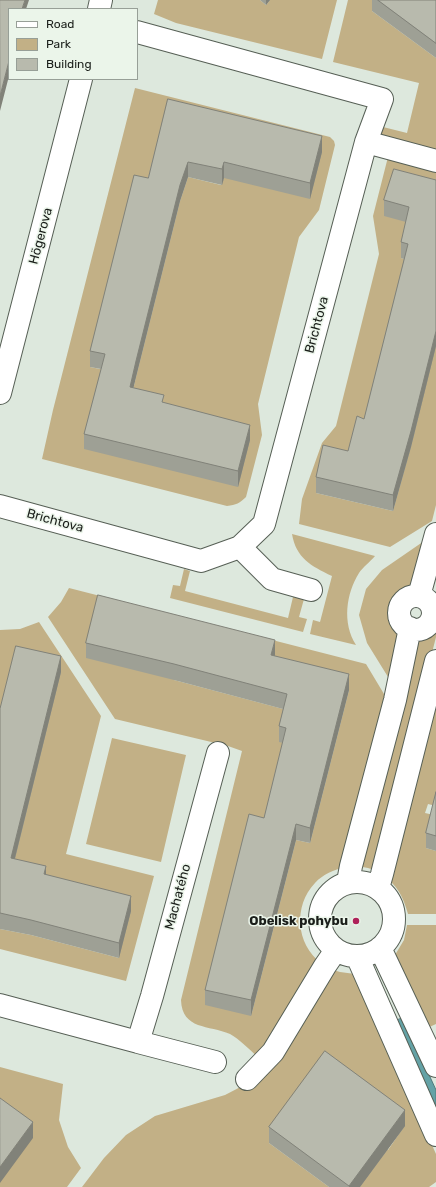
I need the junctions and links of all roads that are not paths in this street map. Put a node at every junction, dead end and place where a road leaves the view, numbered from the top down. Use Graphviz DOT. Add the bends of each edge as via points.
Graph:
graph roads {
  1 [pos="138,32"];
  2 [pos="81,80"];
  3 [pos="366,142"];
  4 [pos="436,161"];
  5 [pos="0,393"];
  6 [pos="0,506"];
  7 [pos="436,534"];
  8 [pos="240,547"];
  9 [pos="311,590"];
  10 [pos="436,661"];
  11 [pos="218,753"];
  12 [pos="348,882"];
  13 [pos="378,888"];
  14 [pos="380,948"];
  15 [pos="346,953"];
  16 [pos="0,1005"];
  17 [pos="138,1042"];
  18 [pos="215,1062"];
  19 [pos="436,1066"];
  20 [pos="248,1079"];
  21 [pos="436,1135"];
  1 -- 3 [label="street, Brichtova" via="382,99"];
  2 -- 5 [label="street, Högerova"];
  3 -- 4 [label="street"];
  3 -- 8 [label="street, Brichtova" via="264,524"];
  6 -- 8 [label="street, Brichtova" via="201,561"];
  7 -- 12 [label="street" via="419,596 431,605 431,620 420,629 410,628 396,700"];
  8 -- 9 [label="street" via="272,579"];
  10 -- 13 [label="street"];
  11 -- 17 [label="street, Machatého"];
  12 -- 13 [label="street" via="369,883"];
  12 -- 15 [label="street" via="327,895 321,906 319,919 321,931 327,942"];
  13 -- 14 [label="street" via="387,896 394,918 392,929"];
  14 -- 15 [label="street" via="369,954"];
  14 -- 19 [label="street"];
  15 -- 20 [label="street" via="325,966 273,1052"];
  15 -- 21 [label="street"];
  16 -- 17 [label="street"];
  17 -- 18 [label="street"];
}
